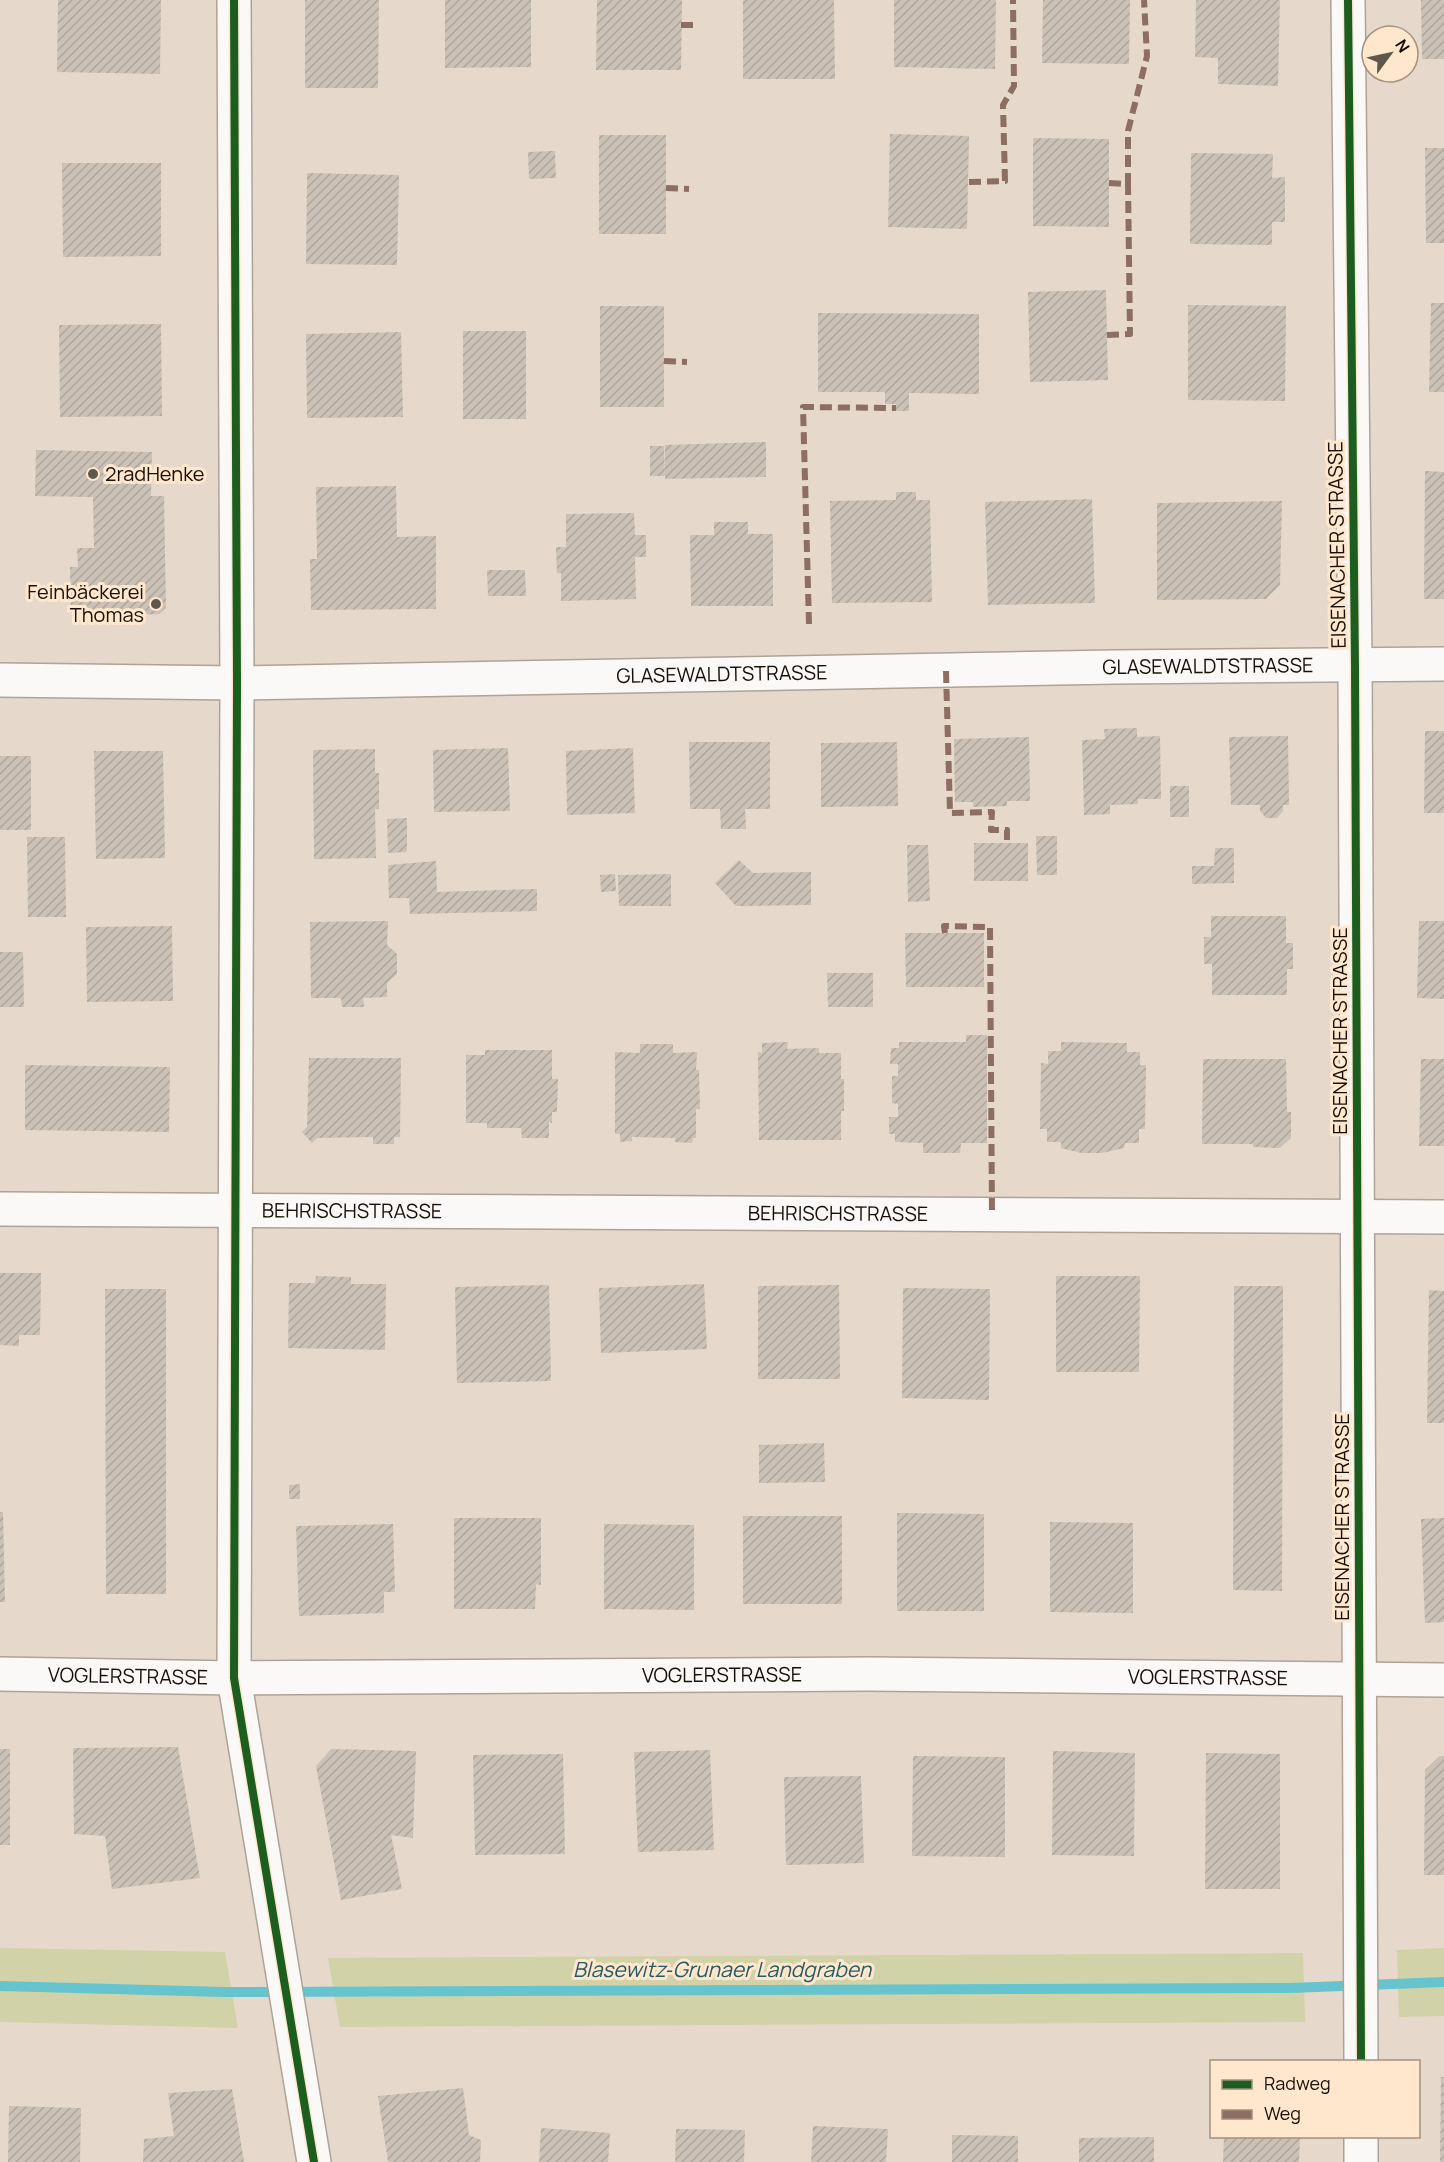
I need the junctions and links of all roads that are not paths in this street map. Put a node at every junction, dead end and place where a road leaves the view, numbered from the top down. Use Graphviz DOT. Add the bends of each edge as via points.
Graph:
graph roads {
  1 [pos="234,0"];
  2 [pos="1348,0"];
  3 [pos="1444,664"];
  4 [pos="1355,665"];
  5 [pos="0,680"];
  6 [pos="237,683"];
  7 [pos="0,1209"];
  8 [pos="234,1210"];
  9 [pos="1358,1217"];
  10 [pos="1444,1217"];
  11 [pos="0,1674"];
  12 [pos="234,1678"];
  13 [pos="1359,1680"];
  14 [pos="1444,1680"];
  15 [pos="1361,2052"];
  16 [pos="1361,2138"];
  17 [pos="314,2162"];
  18 [pos="1361,2162"];
  1 -- 6 [label="street"];
  2 -- 4 [label="street, EISENACHER STRASSE"];
  3 -- 4 [label="street, GLASEWALDTSTRASSE"];
  4 -- 6 [label="street, GLASEWALDTSTRASSE"];
  4 -- 9 [label="street, EISENACHER STRASSE"];
  5 -- 6 [label="street, GLASEWALDTSTRASSE"];
  6 -- 8 [label="street"];
  7 -- 8 [label="street, BEHRISCHSTRASSE"];
  8 -- 9 [label="street, BEHRISCHSTRASSE"];
  8 -- 12 [label="street"];
  9 -- 10 [label="street, BEHRISCHSTRASSE"];
  9 -- 13 [label="street, EISENACHER STRASSE"];
  11 -- 12 [label="street, VOGLERSTRASSE"];
  12 -- 13 [label="street, VOGLERSTRASSE" via="869,1674"];
  12 -- 17 [label="street"];
  13 -- 14 [label="street, VOGLERSTRASSE"];
  13 -- 15 [label="street, EISENACHER STRASSE"];
  16 -- 18 [label="street"];
}
